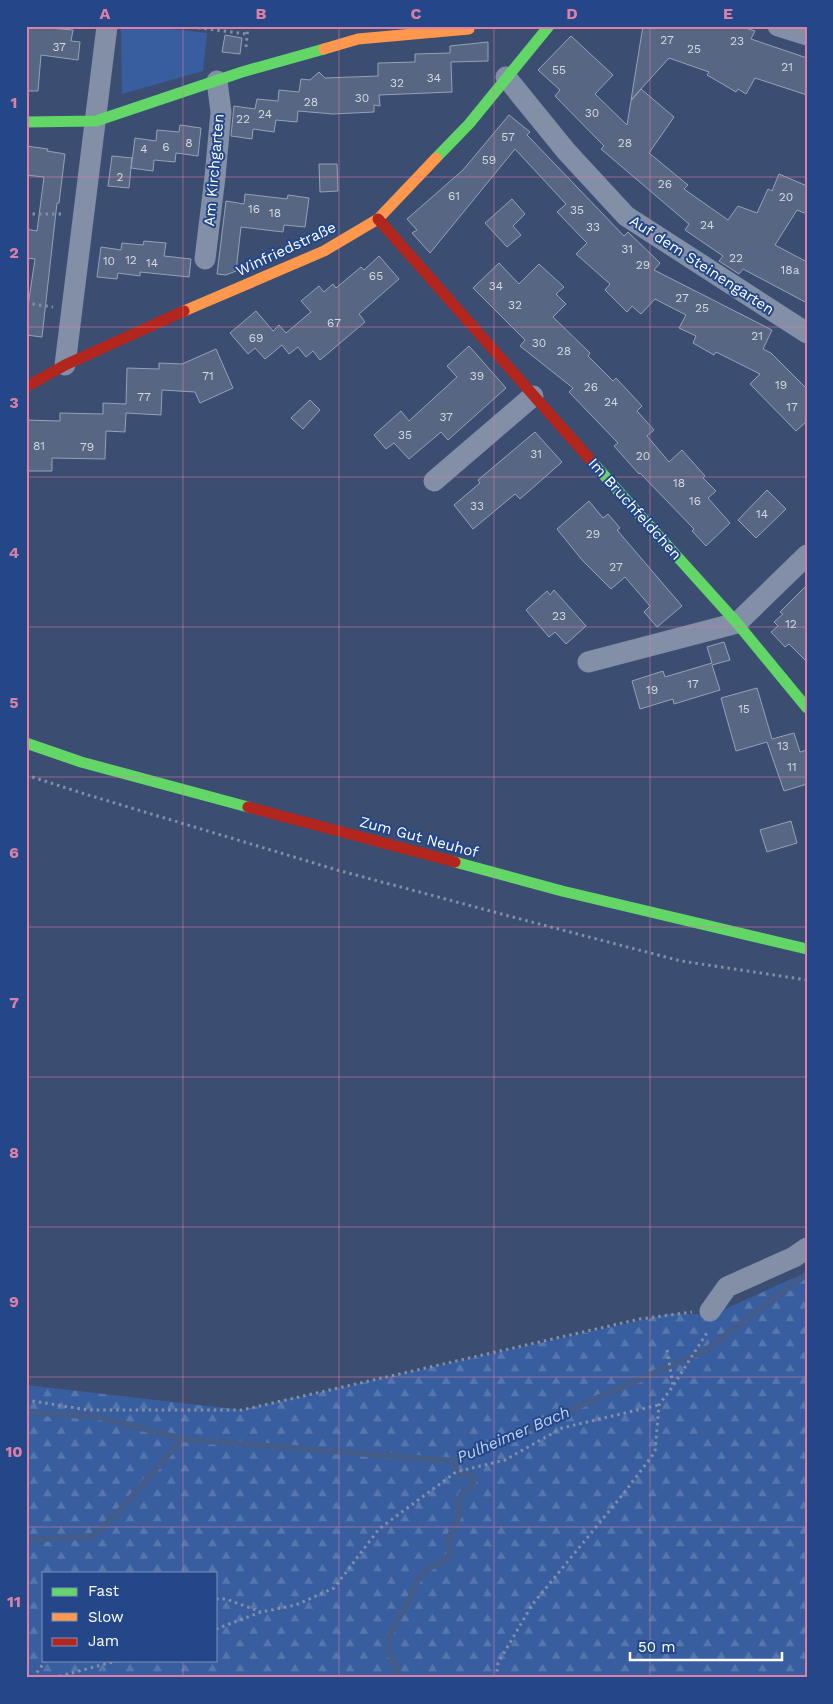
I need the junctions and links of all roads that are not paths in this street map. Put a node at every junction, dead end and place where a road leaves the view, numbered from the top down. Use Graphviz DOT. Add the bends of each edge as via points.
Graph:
graph roads {
  1 [pos="107,26"];
  2 [pos="549,26"];
  3 [pos="778,26"];
  4 [pos="469,29"];
  5 [pos="358,32"];
  6 [pos="807,34"];
  7 [pos="506,77"];
  8 [pos="217,81"];
  9 [pos="96,120"];
  10 [pos="26,122"];
  11 [pos="378,219"];
  12 [pos="205,259"];
  13 [pos="807,333"];
  14 [pos="65,366"];
  15 [pos="26,387"];
  16 [pos="533,396"];
  17 [pos="434,481"];
  18 [pos="807,555"];
  19 [pos="737,623"];
  20 [pos="588,662"];
  21 [pos="807,708"];
  22 [pos="26,743"];
  23 [pos="807,949"];
  24 [pos="807,1248"];
  25 [pos="709,1321"];
  1 -- 9 [label="street"];
  2 -- 7 [label="street, Winfriedstraße"];
  3 -- 6 [label="street"];
  4 -- 5 [label="street"];
  5 -- 8 [label="street"];
  7 -- 11 [label="street, Winfriedstraße" via="469,124"];
  7 -- 13 [label="street, Auf dem Steinengarten" via="566,151 626,216"];
  8 -- 9 [label="street"];
  8 -- 12 [label="street, Am Kirchgarten" via="221,112"];
  9 -- 10 [label="street"];
  9 -- 14 [label="street"];
  11 -- 14 [label="street, Winfriedstraße" via="324,251"];
  11 -- 16 [label="street, Im Bruchfeldchen"];
  14 -- 15 [label="street, Winfriedstraße"];
  16 -- 17 [label="street"];
  16 -- 19 [label="street, Im Bruchfeldchen"];
  18 -- 19 [label="street"];
  19 -- 20 [label="street"];
  19 -- 21 [label="street, Im Bruchfeldchen"];
  22 -- 23 [label="street, Zum Gut Neuhof" via="81,762 562,891"];
  24 -- 25 [label="street" via="727,1287"];
}
